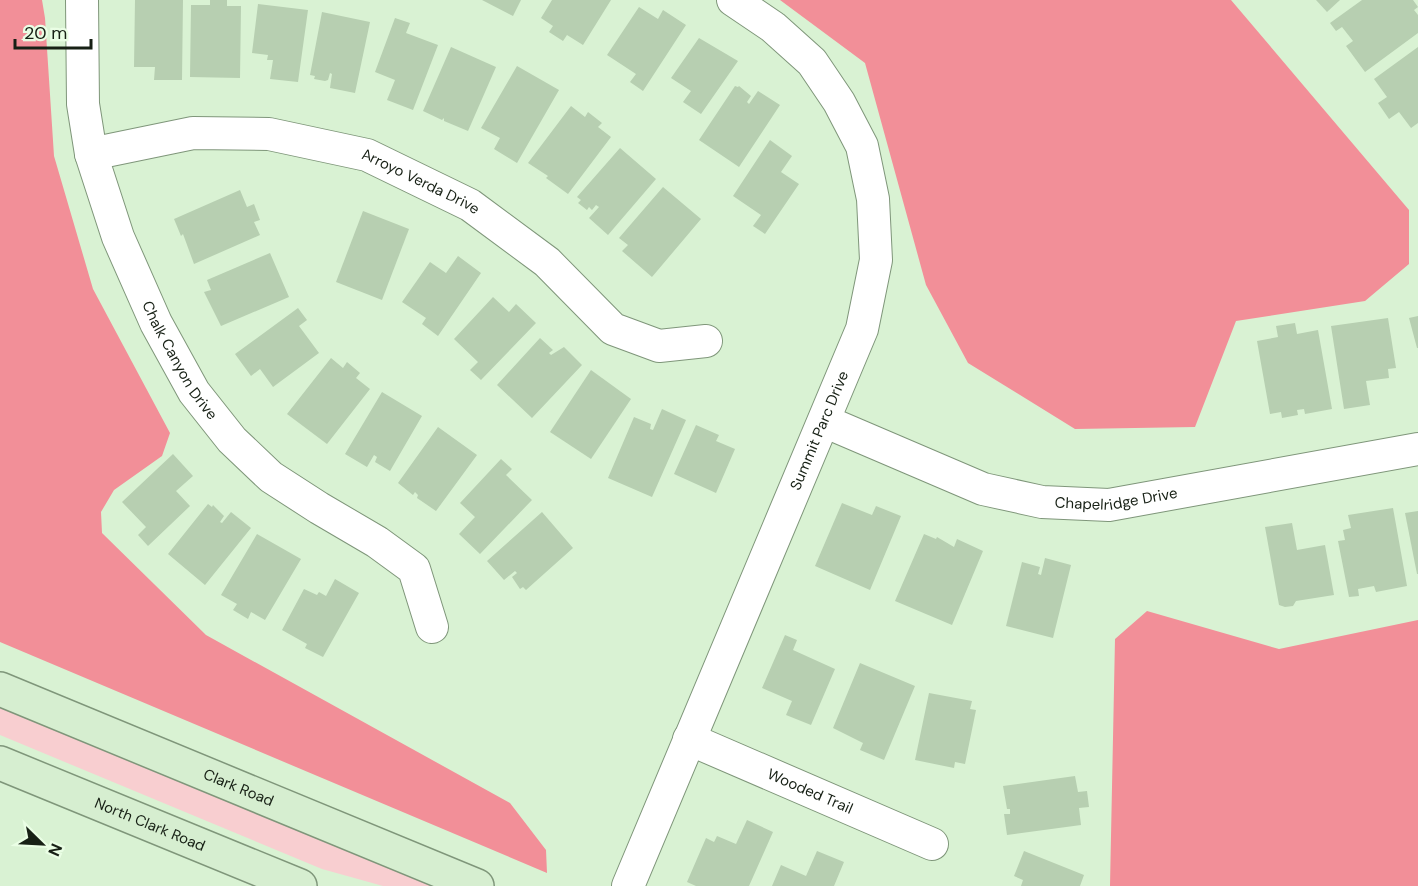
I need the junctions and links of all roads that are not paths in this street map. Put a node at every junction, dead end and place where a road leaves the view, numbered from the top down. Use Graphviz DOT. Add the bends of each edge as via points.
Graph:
graph roads {
  1 [pos="82,0"];
  2 [pos="733,0"];
  3 [pos="91,154"];
  4 [pos="706,341"];
  5 [pos="824,420"];
  6 [pos="1418,449"];
  7 [pos="432,627"];
  8 [pos="0,689"];
  9 [pos="689,739"];
  10 [pos="0,763"];
  11 [pos="932,844"];
  12 [pos="300,886"];
  13 [pos="477,886"];
  14 [pos="628,886"];
  1 -- 3 [label="street, Chalk Canyon Drive" via="83,104"];
  2 -- 5 [label="street, Summit Parc Drive" via="773,27 813,62 862,146 873,199 876,260 862,329"];
  3 -- 4 [label="street, Arroyo Verda Drive" via="204,133 269,134 367,155 470,205 547,262 613,329 659,346"];
  3 -- 7 [label="street, Chalk Canyon Drive" via="118,237 156,323 194,392 232,440 272,477 414,569"];
  5 -- 6 [label="street, Chapelridge Drive" via="983,489 1042,502 1109,505"];
  5 -- 9 [label="street, Summit Parc Drive"];
  8 -- 13 [label="main road, Clark Road"];
  9 -- 11 [label="street, Wooded Trail"];
  9 -- 14 [label="street, Summit Parc Drive"];
  10 -- 12 [label="main road, North Clark Road"];
}
